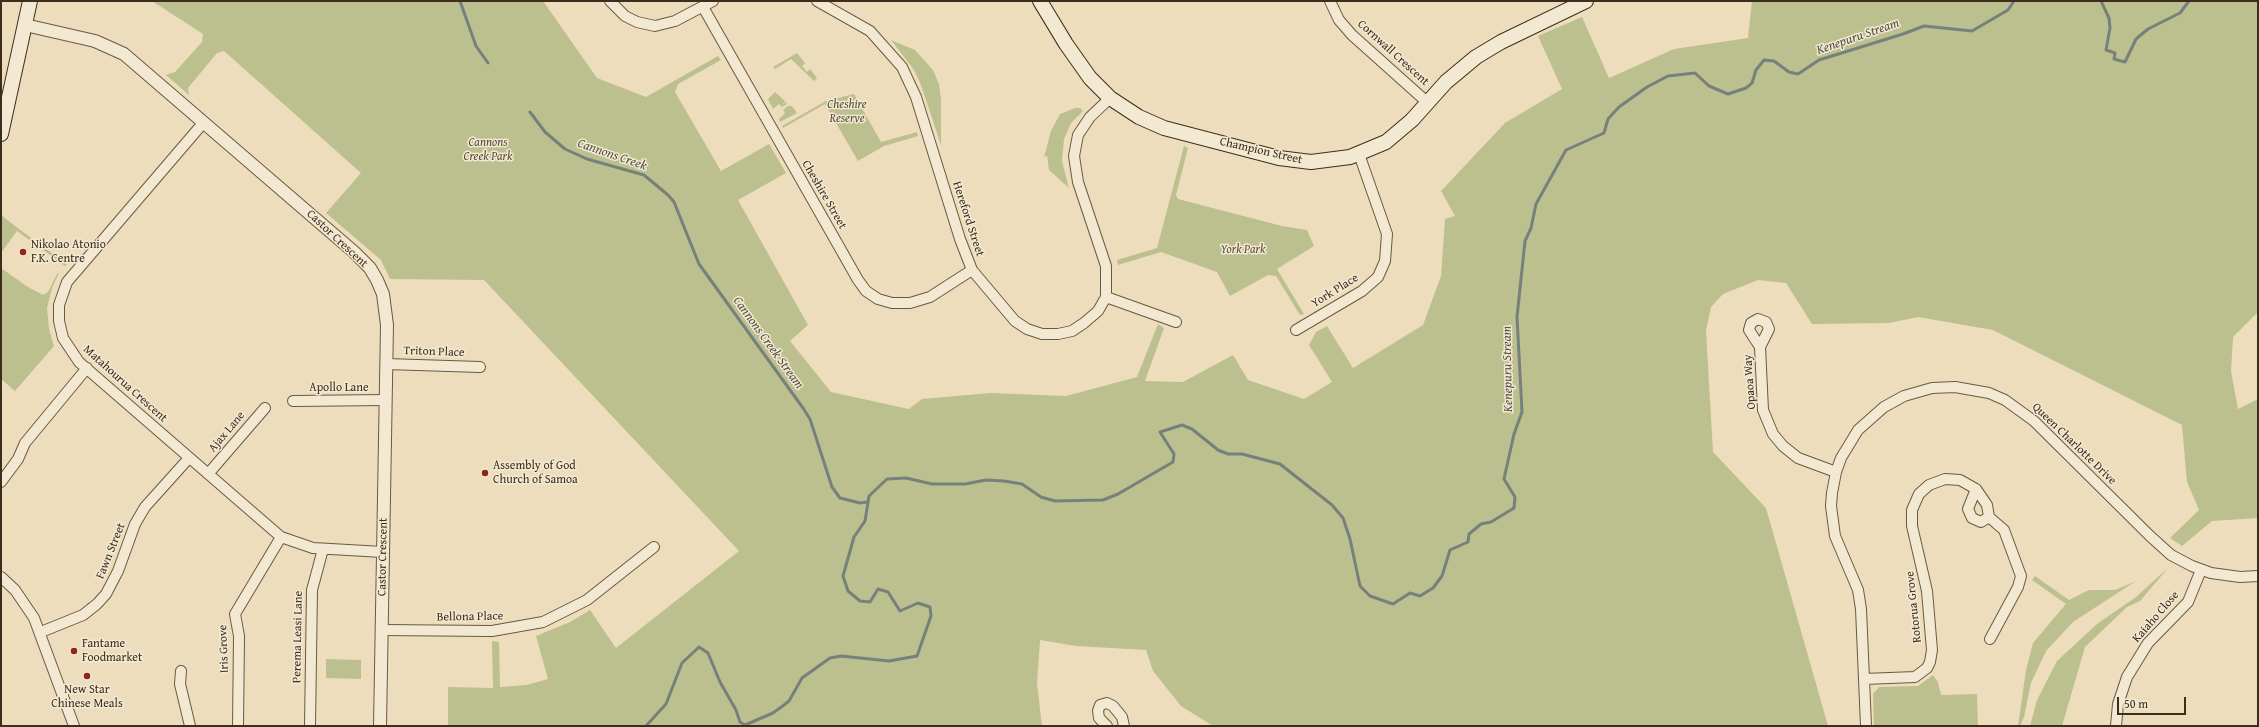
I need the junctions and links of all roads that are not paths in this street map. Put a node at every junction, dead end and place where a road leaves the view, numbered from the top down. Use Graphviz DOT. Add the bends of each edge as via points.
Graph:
graph roads {
  1 [pos="30,1"];
  2 [pos="610,1"];
  3 [pos="713,1"];
  4 [pos="816,1"];
  5 [pos="1040,1"];
  6 [pos="1330,1"];
  7 [pos="1586,1"];
  8 [pos="704,7"];
  9 [pos="25,26"];
  10 [pos="1110,98"];
  11 [pos="1428,103"];
  12 [pos="204,122"];
  13 [pos="1,134"];
  14 [pos="1359,154"];
  15 [pos="972,270"];
  16 [pos="1106,297"];
  17 [pos="1176,322"];
  18 [pos="1296,330"];
  19 [pos="1760,347"];
  20 [pos="386,364"];
  21 [pos="480,367"];
  22 [pos="87,368"];
  23 [pos="386,400"];
  24 [pos="293,401"];
  25 [pos="265,408"];
  26 [pos="189,458"];
  27 [pos="1836,472"];
  28 [pos="208,474"];
  29 [pos="1,482"];
  30 [pos="1976,489"];
  31 [pos="1989,517"];
  32 [pos="281,537"];
  33 [pos="654,547"];
  34 [pos="323,549"];
  35 [pos="383,552"];
  36 [pos="2201,570"];
  37 [pos="2258,576"];
  38 [pos="1,577"];
  39 [pos="382,630"];
  40 [pos="41,632"];
  41 [pos="1990,639"];
  42 [pos="181,671"];
  43 [pos="1864,679"];
  44 [pos="74,726"];
  45 [pos="190,726"];
  46 [pos="238,726"];
  47 [pos="310,726"];
  48 [pos="380,726"];
  49 [pos="1107,726"];
  50 [pos="1124,726"];
  51 [pos="1866,726"];
  52 [pos="2116,726"];
  1 -- 9 [label="main road"];
  2 -- 8 [label="street" via="625,16 655,26 675,21"];
  3 -- 8 [label="street"];
  4 -- 15 [label="street, Hereford Street" via="870,31 902,67 916,97"];
  5 -- 10 [label="main road, Champion Street" via="1082,68"];
  6 -- 11 [label="street, Cornwall Crescent" via="1339,20 1352,35"];
  7 -- 11 [label="main road, Champion Street" via="1489,48 1446,82"];
  8 -- 15 [label="street, Cheshire Street" via="866,291 878,299 892,303 910,303 930,297"];
  9 -- 12 [label="street, Castor Crescent" via="95,41 114,48"];
  9 -- 13 [label="main road"];
  10 -- 14 [label="main road, Champion Street" via="1138,117 1164,128 1279,158 1311,162"];
  10 -- 16 [label="street" via="1090,117 1078,135 1074,156 1078,182 1106,266"];
  11 -- 14 [label="main road, Champion Street" via="1399,133"];
  12 -- 20 [label="street, Castor Crescent" via="370,268 377,280 386,308"];
  12 -- 22 [label="street, Matahourua Crescent" via="77,269 64,289 59,305 60,329 68,348"];
  14 -- 18 [label="street, York Place" via="1387,234 1386,261 1378,277 1362,291"];
  15 -- 16 [label="street, Hereford Street" via="1015,321 1027,329 1042,334 1072,331 1098,311"];
  16 -- 17 [label="street"];
  19 -- 27 [label="street, Opaoa Way" via="1763,410 1773,434 1798,458"];
  20 -- 21 [label="street, Triton Place"];
  20 -- 23 [label="street, Castor Crescent"];
  22 -- 26 [label="street, Matahourua Crescent"];
  22 -- 29 [label="street" via="25,443 18,459"];
  23 -- 24 [label="street, Apollo Lane"];
  23 -- 35 [label="street, Castor Crescent"];
  25 -- 28 [label="street, Ajax Lane"];
  26 -- 28 [label="street, Matahourua Crescent"];
  26 -- 40 [label="street, Fawn Street" via="145,507 135,524 118,571 106,594 82,614"];
  27 -- 36 [label="street, Queen Charlotte Drive" via="1848,444 1858,430 1884,407 1904,396 1942,387 1989,393 2019,409 2034,422 2159,545 2182,562"];
  27 -- 43 [label="street, Queen Charlotte Drive" via="1832,493 1832,521 1839,548 1854,579 1860,600"];
  28 -- 32 [label="street, Matahourua Crescent"];
  30 -- 31 [label="street, Rotorua Grove" via="1987,505"];
  30 -- 31 [label="street" via="1969,503 1969,513 1976,521 1981,522"];
  30 -- 43 [label="street, Rotorua Grove" via="1960,480 1936,481 1919,494 1912,510 1912,526 1927,591 1932,650 1930,662 1915,677"];
  31 -- 41 [label="street, Rotorua Grove" via="2004,530 2021,576 2018,587"];
  32 -- 34 [label="street, Matahourua Crescent" via="304,546"];
  32 -- 46 [label="street, Iris Grove" via="235,614 239,629"];
  33 -- 39 [label="street, Bellona Place" via="586,600 543,622 492,631"];
  34 -- 35 [label="street, Matahourua Crescent"];
  34 -- 47 [label="street, Perema Leasi Lane" via="312,590"];
  35 -- 39 [label="street, Castor Crescent"];
  36 -- 37 [label="street, Queen Charlotte Drive" via="2227,576"];
  36 -- 52 [label="street, Kaiaho Close" via="2188,602 2148,643 2127,677 2119,700"];
  38 -- 40 [label="street" via="26,604"];
  39 -- 48 [label="street, Castor Crescent"];
  40 -- 44 [label="street"];
  42 -- 45 [label="street" via="180,684"];
  43 -- 51 [label="street, Queen Charlotte Drive"];
  49 -- 50 [label="street" via="1099,718 1098,712 1100,706 1107,703 1122,717"];
}
